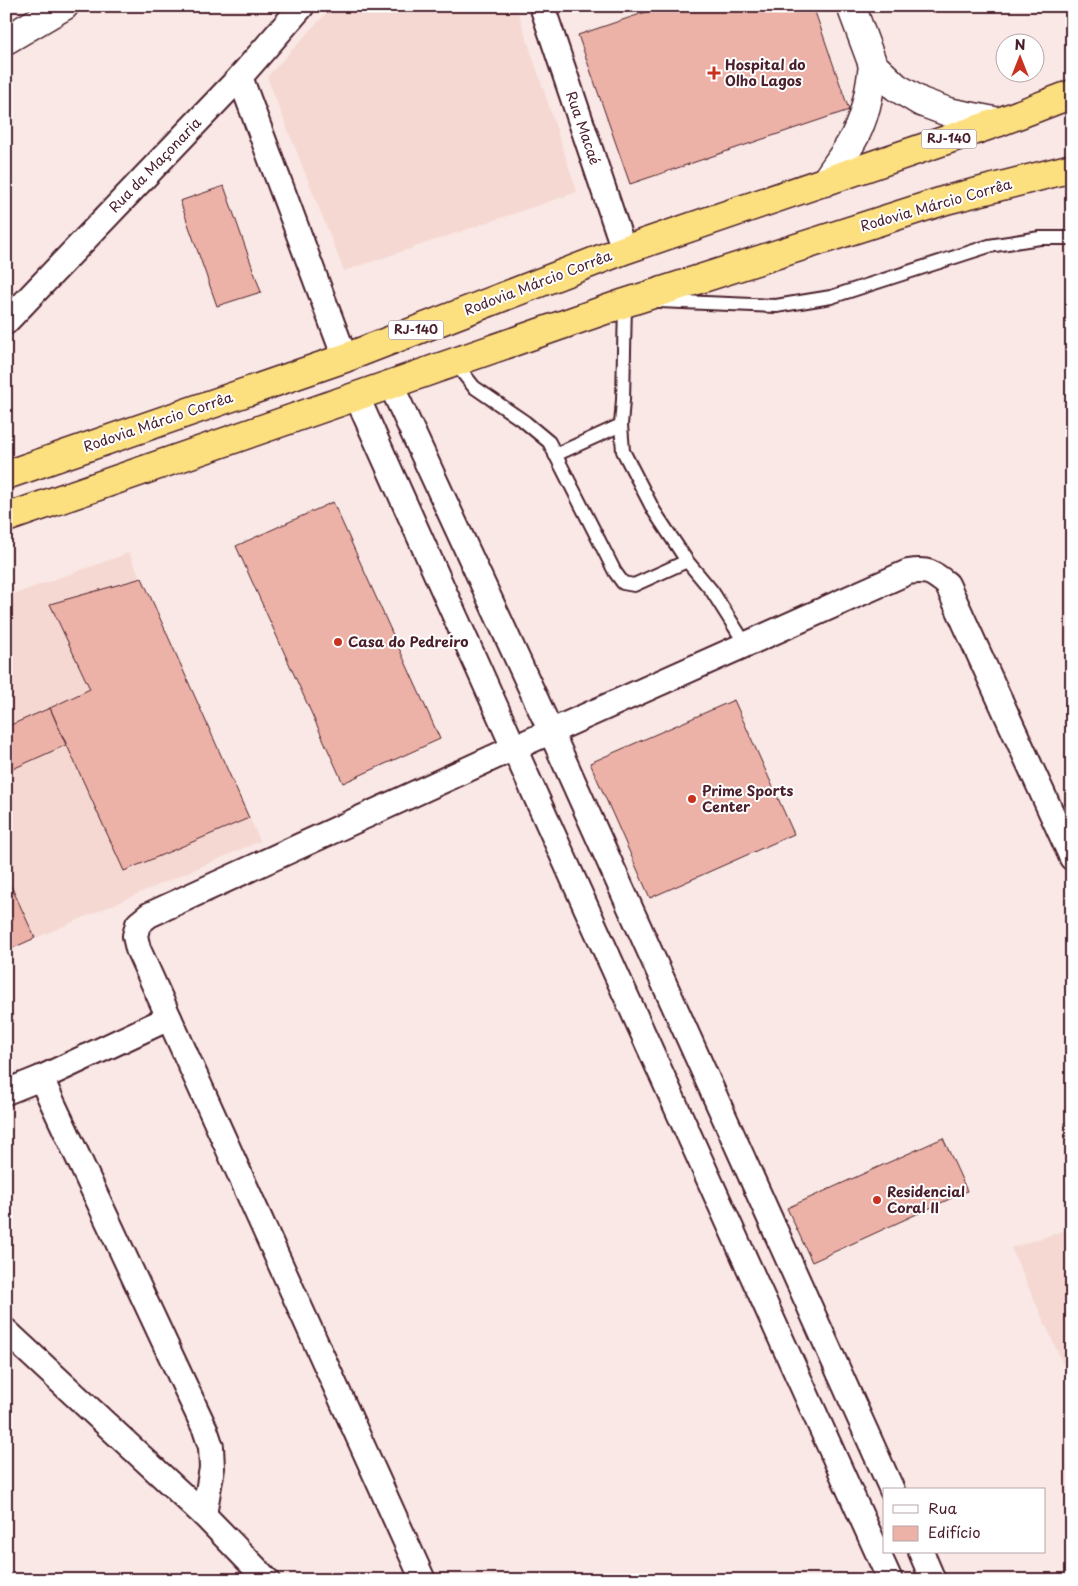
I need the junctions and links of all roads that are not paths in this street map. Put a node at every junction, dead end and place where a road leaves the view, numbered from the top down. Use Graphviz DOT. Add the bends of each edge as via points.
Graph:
graph roads {
  1 [pos="64,6"];
  2 [pos="302,6"];
  3 [pos="542,6"];
  4 [pos="851,6"];
  5 [pos="6,40"];
  6 [pos="873,65"];
  7 [pos="240,77"];
  8 [pos="1072,94"];
  9 [pos="999,122"];
  10 [pos="1072,168"];
  11 [pos="825,182"];
  12 [pos="1072,238"];
  13 [pos="624,250"];
  14 [pos="630,301"];
  15 [pos="6,322"];
  16 [pos="345,358"];
  17 [pos="455,363"];
  18 [pos="391,385"];
  19 [pos="358,397"];
  20 [pos="620,425"];
  21 [pos="555,455"];
  22 [pos="6,475"];
  23 [pos="6,518"];
  24 [pos="687,561"];
  25 [pos="746,645"];
  26 [pos="551,732"];
  27 [pos="514,748"];
  28 [pos="1072,858"];
  29 [pos="168,1018"];
  30 [pos="41,1078"];
  31 [pos="6,1092"];
  32 [pos="6,1331"];
  33 [pos="891,1488"];
  34 [pos="204,1515"];
  35 [pos="922,1554"];
  36 [pos="267,1580"];
  37 [pos="423,1580"];
  38 [pos="890,1580"];
  39 [pos="933,1580"];
  1 -- 5 [label="street"];
  2 -- 7 [label="street, Rua da Maçonaria"];
  3 -- 13 [label="street, Rua Macaé"];
  4 -- 6 [label="street"];
  6 -- 9 [label="street" via="896,87 921,102 948,112"];
  6 -- 11 [label="street" via="862,119 852,142"];
  7 -- 15 [label="street, Rua da Maçonaria"];
  7 -- 16 [label="street"];
  8 -- 9 [label="highway, Rodovia Márcio Corrêa / RJ-140"];
  9 -- 11 [label="highway, Rodovia Márcio Corrêa / RJ-140"];
  10 -- 14 [label="highway, Rodovia Márcio Corrêa" via="946,200"];
  11 -- 13 [label="highway, Rodovia Márcio Corrêa / RJ-140"];
  12 -- 14 [label="lane" via="1040,238 989,246 831,296 776,306"];
  13 -- 16 [label="highway, Rodovia Márcio Corrêa / RJ-140"];
  14 -- 17 [label="highway, Rodovia Márcio Corrêa"];
  14 -- 20 [label="lane"];
  16 -- 22 [label="highway, Rodovia Márcio Corrêa / RJ-140"];
  17 -- 18 [label="highway, Rodovia Márcio Corrêa"];
  17 -- 21 [label="lane" via="474,387 526,422 548,442"];
  18 -- 19 [label="highway, Rodovia Márcio Corrêa"];
  18 -- 26 [label="street"];
  19 -- 23 [label="highway, Rodovia Márcio Corrêa"];
  19 -- 27 [label="street"];
  20 -- 21 [label="lane"];
  20 -- 24 [label="lane" via="624,451 632,468 654,511"];
  21 -- 24 [label="lane" via="623,583 634,585"];
  24 -- 25 [label="lane" via="716,596"];
  25 -- 26 [label="street"];
  25 -- 28 [label="street" via="908,572 924,570 938,576 947,584"];
  26 -- 27 [label="street"];
  26 -- 33 [label="street"];
  27 -- 29 [label="street" via="149,915 138,924 138,949"];
  27 -- 38 [label="street"];
  29 -- 30 [label="street"];
  29 -- 37 [label="street"];
  30 -- 31 [label="street"];
  30 -- 34 [label="street" via="205,1429 211,1447 212,1468"];
  32 -- 34 [label="street"];
  34 -- 36 [label="street"];
  35 -- 39 [label="street"];
}
